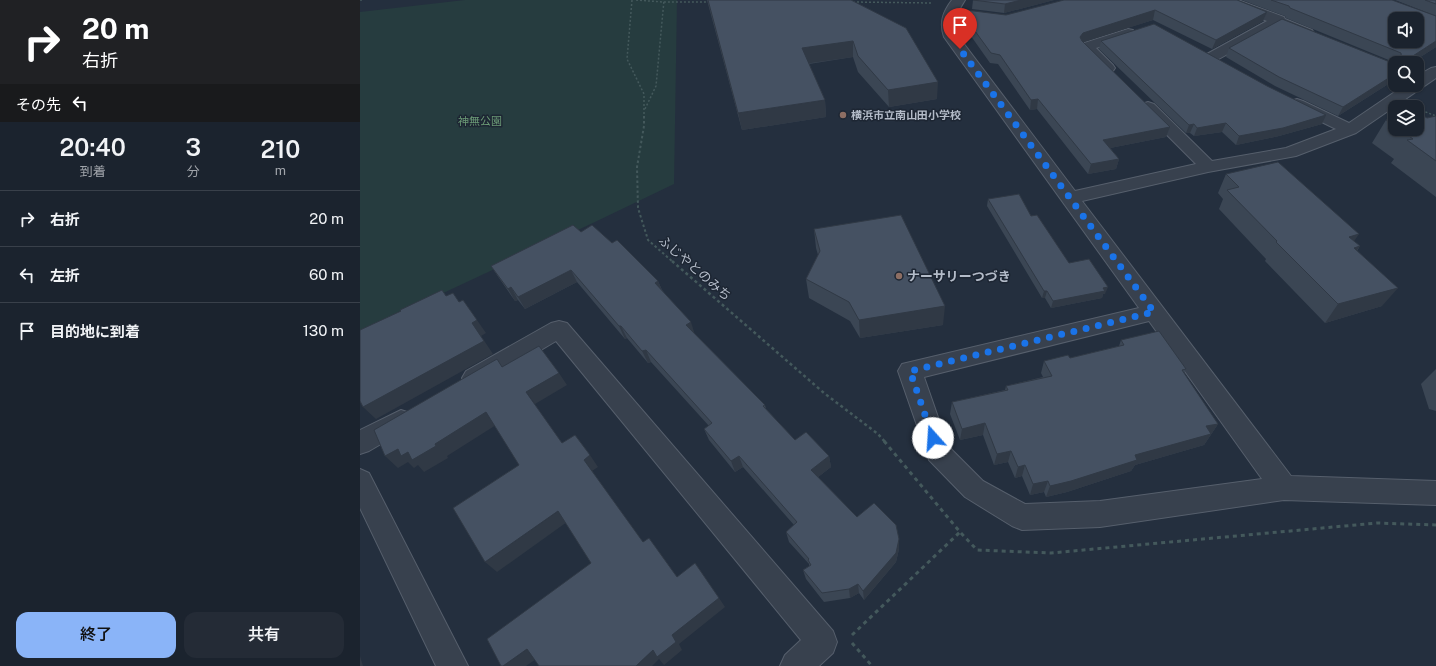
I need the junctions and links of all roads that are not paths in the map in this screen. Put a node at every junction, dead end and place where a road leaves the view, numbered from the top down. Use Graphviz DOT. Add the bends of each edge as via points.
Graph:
graph roads {
  1 [pos="1227,0"];
  2 [pos="957,7"];
  3 [pos="1279,20"];
  4 [pos="1138,30"];
  5 [pos="1322,39"];
  6 [pos="1212,57"];
  7 [pos="1436,71"];
  8 [pos="1424,78"];
  9 [pos="1120,79"];
  10 [pos="1403,92"];
  11 [pos="1136,96"];
  12 [pos="1283,97"];
  13 [pos="1350,130"];
  14 [pos="1208,167"];
  15 [pos="1070,198"];
  16 [pos="1154,312"];
  17 [pos="456,388"];
  18 [pos="422,408"];
  19 [pos="360,443"];
  20 [pos="360,481"];
  21 [pos="1284,488"];
  22 [pos="1436,493"];
  23 [pos="452,666"];
  24 [pos="796,666"];
  1 -- 3 [label="street"];
  2 -- 15 [label="street" via="946,26 951,37"];
  3 -- 5 [label="street"];
  3 -- 6 [label="street"];
  4 -- 9 [label="street" via="1086,47"];
  7 -- 8 [label="street"];
  10 -- 13 [label="street"];
  11 -- 14 [label="street"];
  12 -- 13 [label="street"];
  13 -- 14 [label="street" via="1290,152"];
  14 -- 15 [label="street"];
  15 -- 16 [label="street"];
  16 -- 21 [label="street"];
  16 -- 21 [label="street" via="910,371 938,452 974,489 1022,517 1100,514"];
  17 -- 24 [label="street" via="559,329 822,642"];
  18 -- 19 [label="street"];
  20 -- 23 [label="street"];
  21 -- 22 [label="street"];
}
